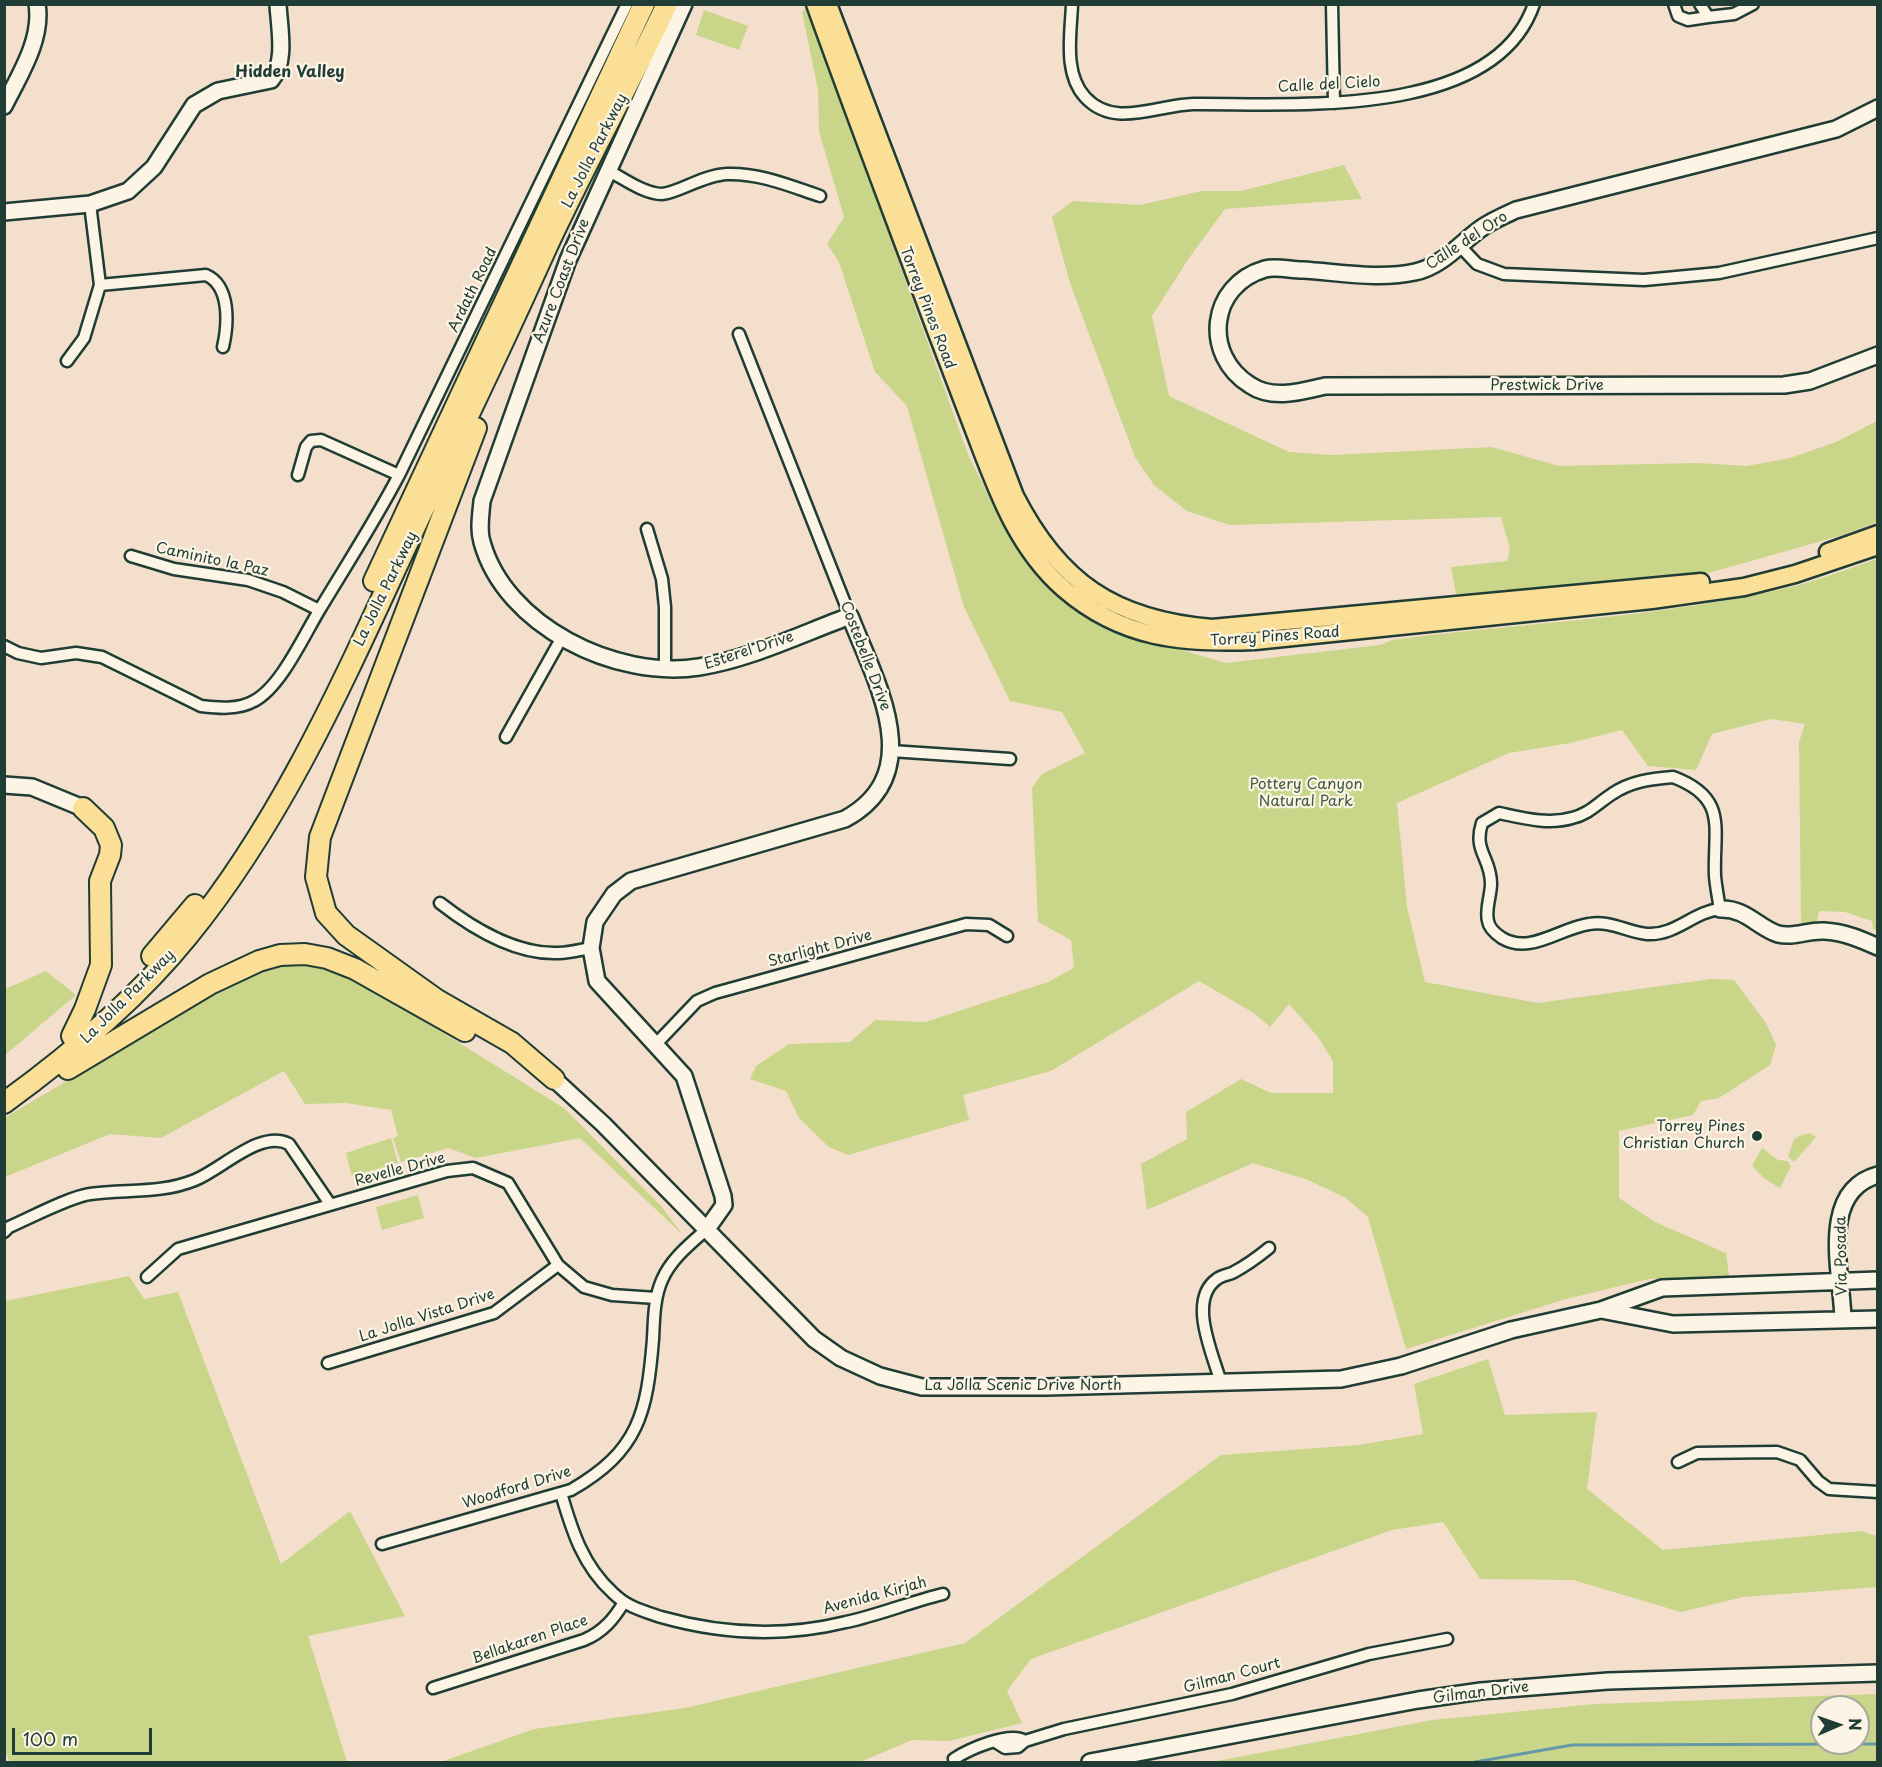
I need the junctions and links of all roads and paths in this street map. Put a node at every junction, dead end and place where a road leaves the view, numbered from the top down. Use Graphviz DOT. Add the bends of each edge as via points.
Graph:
graph roads {
  1 [pos="37,4"];
  2 [pos="278,4"];
  3 [pos="667,4"];
  4 [pos="684,4"];
  5 [pos="815,4"];
  6 [pos="828,4"];
  7 [pos="1072,4"];
  8 [pos="1332,4"];
  9 [pos="1534,4"];
  10 [pos="1674,4"];
  11 [pos="1700,4"];
  12 [pos="1753,4"];
  13 [pos="637,8"];
  14 [pos="1708,17"];
  15 [pos="1334,103"];
  16 [pos="4,106"];
  17 [pos="1878,108"];
  18 [pos="607,171"];
  19 [pos="820,196"];
  20 [pos="90,204"];
  21 [pos="4,212"];
  22 [pos="1878,237"];
  23 [pos="1460,246"];
  24 [pos="540,263"];
  25 [pos="100,285"];
  26 [pos="739,334"];
  27 [pos="223,347"];
  28 [pos="1878,355"];
  29 [pos="68,361"];
  30 [pos="1225,361"];
  31 [pos="298,475"];
  32 [pos="399,475"];
  33 [pos="647,529"];
  34 [pos="1878,534"];
  35 [pos="482,541"];
  36 [pos="1878,546"];
  37 [pos="131,556"];
  38 [pos="319,610"];
  39 [pos="850,616"];
  40 [pos="561,639"];
  41 [pos="4,646"];
  42 [pos="665,667"];
  43 [pos="506,737"];
  44 [pos="891,751"];
  45 [pos="1010,759"];
  46 [pos="4,785"];
  47 [pos="83,808"];
  48 [pos="440,903"];
  49 [pos="1720,909"];
  50 [pos="1007,936"];
  51 [pos="1878,947"];
  52 [pos="591,948"];
  53 [pos="72,1036"];
  54 [pos="656,1044"];
  55 [pos="554,1079"];
  56 [pos="4,1087"];
  57 [pos="4,1103"];
  58 [pos="4,1112"];
  59 [pos="1878,1175"];
  60 [pos="330,1204"];
  61 [pos="707,1229"];
  62 [pos="4,1232"];
  63 [pos="1269,1248"];
  64 [pos="558,1265"];
  65 [pos="147,1277"];
  66 [pos="1878,1280"];
  67 [pos="1841,1281"];
  68 [pos="656,1298"];
  69 [pos="1601,1310"];
  70 [pos="1878,1318"];
  71 [pos="1843,1319"];
  72 [pos="328,1363"];
  73 [pos="1221,1383"];
  74 [pos="1678,1462"];
  75 [pos="1878,1492"];
  76 [pos="561,1493"];
  77 [pos="382,1544"];
  78 [pos="943,1594"];
  79 [pos="624,1602"];
  80 [pos="1447,1639"];
  81 [pos="1878,1673"];
  82 [pos="433,1688"];
  83 [pos="956,1762"];
  84 [pos="1090,1762"];
  1 -- 16 [label="street" via="38,25 33,43"];
  2 -- 20 [label="street" via="280,60 271,80 218,91 194,105 142,180 128,191"];
  3 -- 24 [label="highway, La Jolla Parkway"];
  4 -- 18 [label="street, Azure Coast Drive"];
  5 -- 36 [label="main road, Torrey Pines Road" via="1000,500 1028,548 1065,589 1092,610 1125,627 1195,643 1255,641 1628,603 1744,587"];
  6 -- 34 [label="main road, Torrey Pines Road" via="1015,496 1029,525 1056,561 1102,598 1176,625 1244,626 1692,584 1762,571"];
  7 -- 15 [label="street, Calle del Cielo" via="1071,66 1075,81 1085,97 1109,113 1134,114 1174,105"];
  8 -- 15 [label="street"];
  9 -- 15 [label="street, Calle del Cielo" via="1530,17 1508,48 1480,68 1390,97"];
  10 -- 14 [label="street" via="1683,19"];
  11 -- 14 [label="street"];
  12 -- 14 [label="street" via="1734,14"];
  13 -- 32 [label="street, Ardath Road"];
  13 -- 53 [label="highway, La Jolla Parkway" via="502,311 277,783 233,855 192,910 137,973"];
  17 -- 23 [label="street, Calle del Oro" via="1836,129 1516,210 1483,227"];
  18 -- 19 [label="street" via="663,194 702,178 753,174"];
  18 -- 35 [label="street, Azure Coast Drive" via="568,260 482,501"];
  20 -- 21 [label="street"];
  20 -- 25 [label="street"];
  22 -- 23 [label="street" via="1719,273 1644,280 1504,274 1477,264"];
  23 -- 30 [label="street, Calle del Oro" via="1417,272 1385,275 1267,268 1245,278 1221,309 1218,339"];
  24 -- 55 [label="highway" via="320,837 316,877 326,913 346,935 437,1000 512,1043"];
  24 -- 57 [label="highway, La Jolla Parkway" via="302,762 252,846 187,938 149,978 73,1051"];
  25 -- 27 [label="street" via="206,275 215,279 221,288 227,327"];
  25 -- 29 [label="street" via="84,338"];
  26 -- 39 [label="street, Costebelle Drive"];
  28 -- 30 [label="street, Prestwick Drive" via="1810,381 1784,385 1325,386 1273,394 1255,389 1239,378"];
  31 -- 32 [label="street" via="306,447 311,441 321,440"];
  32 -- 38 [label="street, Ardath Road"];
  33 -- 42 [label="street" via="662,579"];
  35 -- 40 [label="street, Esterel Drive" via="503,583 526,610"];
  37 -- 38 [label="street, Caminito la Paz" via="174,568 248,580"];
  38 -- 41 [label="street, Ardath Road" via="278,679 256,701 242,706 201,706 102,657 76,653 41,657"];
  39 -- 42 [label="street, Esterel Drive" via="730,660 696,668"];
  39 -- 44 [label="street, Costebelle Drive" via="891,723"];
  40 -- 42 [label="street, Esterel Drive" via="590,653 639,666"];
  40 -- 43 [label="street"];
  44 -- 45 [label="street"];
  44 -- 52 [label="street, Costebelle Drive" via="885,778 876,795 844,819 632,881 604,907 595,922"];
  46 -- 47 [label="street" via="32,787"];
  47 -- 53 [label="highway" via="109,836 110,855 100,881 100,965"];
  48 -- 52 [label="street" via="460,919 500,939 537,951 558,953"];
  49 -- 49 [label="street" via="1671,931 1647,934 1614,924 1591,923 1530,944 1511,943 1495,933 1488,921 1491,883 1477,839 1482,823 1499,813 1537,821 1570,819 1643,779 1673,777 1693,784 1709,800 1717,824 1715,876"];
  49 -- 51 [label="street" via="1752,916 1774,933 1788,936 1823,931 1850,935"];
  50 -- 54 [label="street, Starlight Drive" via="989,925 966,924 715,993 698,1001"];
  52 -- 54 [label="street" via="597,981"];
  53 -- 56 [label="highway, La Jolla Parkway"];
  54 -- 61 [label="street" via="689,1084 723,1196 724,1205"];
  55 -- 58 [label="highway" via="355,969 327,958 280,955 210,984 84,1057"];
  55 -- 61 [label="street, La Jolla Scenic Drive North" via="577,1097"];
  59 -- 67 [label="street, Via Posada" via="1856,1185 1842,1206 1838,1227"];
  60 -- 62 [label="street" via="289,1144 279,1139 265,1140 197,1179 179,1185 87,1194"];
  60 -- 64 [label="street, Revelle Drive" via="447,1171 473,1168 508,1184"];
  60 -- 65 [label="street, Revelle Drive" via="178,1249"];
  61 -- 68 [label="street, Woodford Drive" via="668,1268"];
  61 -- 73 [label="street, La Jolla Scenic Drive North" via="814,1339 841,1358 880,1376 922,1387"];
  63 -- 73 [label="street" via="1252,1262 1215,1280 1202,1305"];
  64 -- 68 [label="street, Revelle Drive" via="584,1287 612,1295"];
  64 -- 72 [label="street, La Jolla Vista Drive" via="494,1313"];
  66 -- 67 [label="street, La Jolla Scenic Drive North"];
  67 -- 69 [label="street, La Jolla Scenic Drive North" via="1662,1288"];
  67 -- 71 [label="street, Via Posada"];
  68 -- 76 [label="street, Woodford Drive" via="649,1387 638,1426 615,1458 593,1477"];
  69 -- 71 [label="street, La Jolla Scenic Drive North" via="1673,1324"];
  69 -- 73 [label="street, La Jolla Scenic Drive North" via="1511,1330 1367,1375"];
  70 -- 71 [label="street, La Jolla Scenic Drive North"];
  74 -- 75 [label="street" via="1697,1453 1777,1452 1800,1460 1829,1489"];
  76 -- 77 [label="street, Woodford Drive"];
  76 -- 79 [label="street, Avenida Kirjah" via="574,1539 593,1572"];
  78 -- 79 [label="street, Avenida Kirjah" via="846,1623 727,1632 695,1627 632,1608"];
  79 -- 82 [label="street, Bellakaren Place" via="614,1619 584,1641"];
  80 -- 83 [label="street, Gilman Court" via="1369,1654 1232,1694 1082,1725 1025,1741 1018,1747 1005,1748 997,1743 972,1747 954,1759"];
  81 -- 84 [label="street, Gilman Drive" via="1608,1681 1496,1689"];
}
